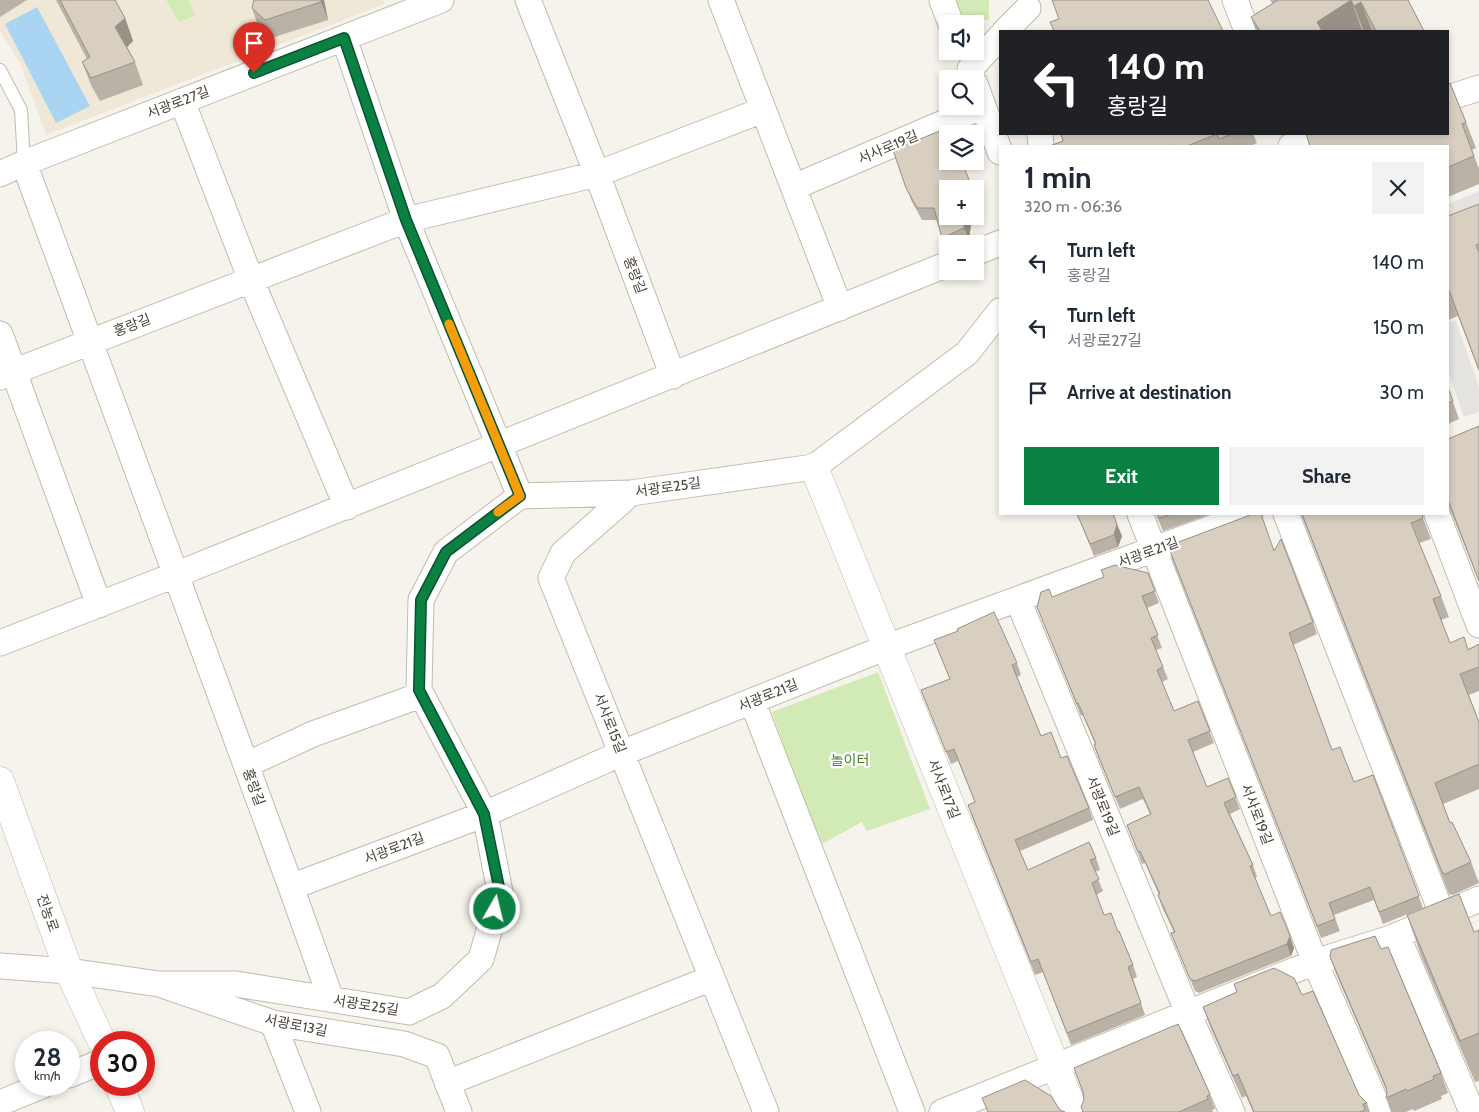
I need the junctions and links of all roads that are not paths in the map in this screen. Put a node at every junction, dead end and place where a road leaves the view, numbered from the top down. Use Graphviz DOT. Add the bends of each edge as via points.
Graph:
graph roads {
  1 [pos="441,0"];
  2 [pos="528,0"];
  3 [pos="721,0"];
  4 [pos="942,0"];
  5 [pos="1234,0"];
  6 [pos="1028,13"];
  7 [pos="948,15"];
  8 [pos="1007,30"];
  9 [pos="1247,30"];
  10 [pos="344,38"];
  11 [pos="999,39"];
  12 [pos="0,70"];
  13 [pos="978,70"];
  14 [pos="1479,88"];
  15 [pos="1449,98"];
  16 [pos="939,99"];
  17 [pos="182,101"];
  18 [pos="984,108"];
  19 [pos="763,110"];
  20 [pos="1327,135"];
  21 [pos="1292,143"];
  22 [pos="999,149"];
  23 [pos="24,163"];
  24 [pos="0,174"];
  25 [pos="597,174"];
  26 [pos="794,188"];
  27 [pos="406,220"];
  28 [pos="999,243"];
  29 [pos="984,249"];
  30 [pos="939,268"];
  31 [pos="251,280"];
  32 [pos="840,308"];
  33 [pos="999,313"];
  34 [pos="0,334"];
  35 [pos="89,342"];
  36 [pos="7,374"];
  37 [pos="673,376"];
  38 [pos="499,446"];
  39 [pos="814,467"];
  40 [pos="631,493"];
  41 [pos="520,496"];
  42 [pos="347,507"];
  43 [pos="1140,515"];
  44 [pos="1247,515"];
  45 [pos="1286,515"];
  46 [pos="1436,515"];
  47 [pos="1154,550"];
  48 [pos="175,575"];
  49 [pos="1018,600"];
  50 [pos="99,605"];
  51 [pos="1479,625"];
  52 [pos="0,643"];
  53 [pos="887,648"];
  54 [pos="421,694"];
  55 [pos="752,701"];
  56 [pos="622,753"];
  57 [pos="246,765"];
  58 [pos="0,782"];
  59 [pos="484,814"];
  60 [pos="291,887"];
  61 [pos="1479,899"];
  62 [pos="1442,914"];
  63 [pos="1397,935"];
  64 [pos="1315,962"];
  65 [pos="0,966"];
  66 [pos="70,971"];
  67 [pos="712,978"];
  68 [pos="159,984"];
  69 [pos="331,999"];
  70 [pos="409,1012"];
  71 [pos="1188,1013"];
  72 [pos="273,1023"];
  73 [pos="97,1031"];
  74 [pos="404,1044"];
  75 [pos="1056,1066"];
  76 [pos="447,1083"];
  77 [pos="17,1096"];
  78 [pos="123,1096"];
  79 [pos="0,1103"];
  80 [pos="130,1112"];
  81 [pos="308,1112"];
  82 [pos="459,1112"];
  83 [pos="766,1112"];
  84 [pos="912,1112"];
  85 [pos="942,1112"];
  86 [pos="1074,1112"];
  87 [pos="1232,1112"];
  88 [pos="1380,1112"];
  89 [pos="1472,1112"];
  1 -- 10 [label="street, 서광로27길"];
  2 -- 25 [label="street, 홍랑길"];
  3 -- 19 [label="street"];
  4 -- 7 [label="street"];
  5 -- 9 [label="street"];
  6 -- 8 [label="street"];
  10 -- 17 [label="street, 서광로27길"];
  10 -- 27 [label="street"];
  11 -- 13 [label="street"];
  12 -- 23 [label="lane" via="21,110"];
  14 -- 15 [label="street"];
  16 -- 26 [label="street, 서사로19길"];
  17 -- 23 [label="street, 서광로27길"];
  17 -- 31 [label="street"];
  18 -- 22 [label="street"];
  19 -- 25 [label="street, 홍랑길"];
  19 -- 26 [label="street"];
  20 -- 21 [label="street"];
  23 -- 24 [label="street, 서광로27길"];
  23 -- 35 [label="street, 홍랑길"];
  25 -- 27 [label="street, 홍랑길"];
  25 -- 37 [label="street, 홍랑길"];
  26 -- 32 [label="street"];
  27 -- 31 [label="street, 홍랑길"];
  27 -- 38 [label="street"];
  28 -- 29 [label="street"];
  30 -- 32 [label="street"];
  31 -- 35 [label="street, 홍랑길"];
  31 -- 42 [label="street"];
  32 -- 37 [label="street"];
  33 -- 39 [label="street, 서광로25길" via="967,353"];
  34 -- 36 [label="street"];
  35 -- 36 [label="street, 홍랑길"];
  35 -- 48 [label="street, 홍랑길"];
  36 -- 50 [label="street"];
  37 -- 38 [label="street"];
  38 -- 41 [label="street"];
  38 -- 42 [label="street"];
  39 -- 40 [label="street, 서광로25길"];
  39 -- 53 [label="street, 서사로17길"];
  40 -- 41 [label="street, 서광로25길"];
  40 -- 56 [label="street, 서사로15길" via="563,553 551,578"];
  41 -- 54 [label="street, 서광로25길" via="446,552 421,600"];
  42 -- 48 [label="street"];
  43 -- 47 [label="street, 서사로19길"];
  44 -- 47 [label="street, 서광로21길"];
  45 -- 62 [label="street"];
  46 -- 51 [label="street"];
  47 -- 49 [label="street, 서광로21길"];
  47 -- 64 [label="street, 서사로19길"];
  48 -- 50 [label="street"];
  48 -- 57 [label="street, 홍랑길"];
  49 -- 53 [label="street, 서광로21길"];
  49 -- 71 [label="street, 서광로19길"];
  50 -- 52 [label="street"];
  53 -- 55 [label="street, 서광로21길"];
  53 -- 75 [label="street, 서사로17길"];
  54 -- 57 [label="street" via="313,734"];
  54 -- 59 [label="street, 서광로25길"];
  55 -- 56 [label="street, 서광로21길"];
  55 -- 84 [label="street"];
  56 -- 59 [label="street, 서광로21길"];
  56 -- 67 [label="street, 서사로15길"];
  57 -- 60 [label="street, 홍랑길"];
  58 -- 66 [label="street, 전농로"];
  59 -- 60 [label="street, 서광로21길"];
  59 -- 70 [label="street, 서광로25길" via="500,892 481,959 442,996"];
  60 -- 69 [label="street, 홍랑길"];
  61 -- 62 [label="street"];
  62 -- 63 [label="street"];
  63 -- 64 [label="street"];
  63 -- 89 [label="street"];
  64 -- 71 [label="street"];
  64 -- 88 [label="street, 서사로19길"];
  65 -- 66 [label="street, 서광로13길"];
  66 -- 68 [label="street, 서광로13길"];
  66 -- 73 [label="street, 전농로"];
  67 -- 76 [label="street"];
  67 -- 83 [label="street, 서사로15길"];
  68 -- 69 [label="street, 서광로25길" via="236,984"];
  68 -- 72 [label="street, 서광로13길"];
  69 -- 70 [label="street, 서광로25길"];
  70 -- 74 [label="street"];
  71 -- 75 [label="street"];
  71 -- 87 [label="street, 서광로19길"];
  72 -- 74 [label="street, 서광로13길"];
  72 -- 81 [label="street"];
  74 -- 76 [label="street, 서광로13길" via="437,1056"];
  75 -- 85 [label="street"];
  75 -- 86 [label="street, 서사로17길"];
  76 -- 82 [label="street, 서광로13길"];
  77 -- 79 [label="street"];
  78 -- 80 [label="street"];
}
